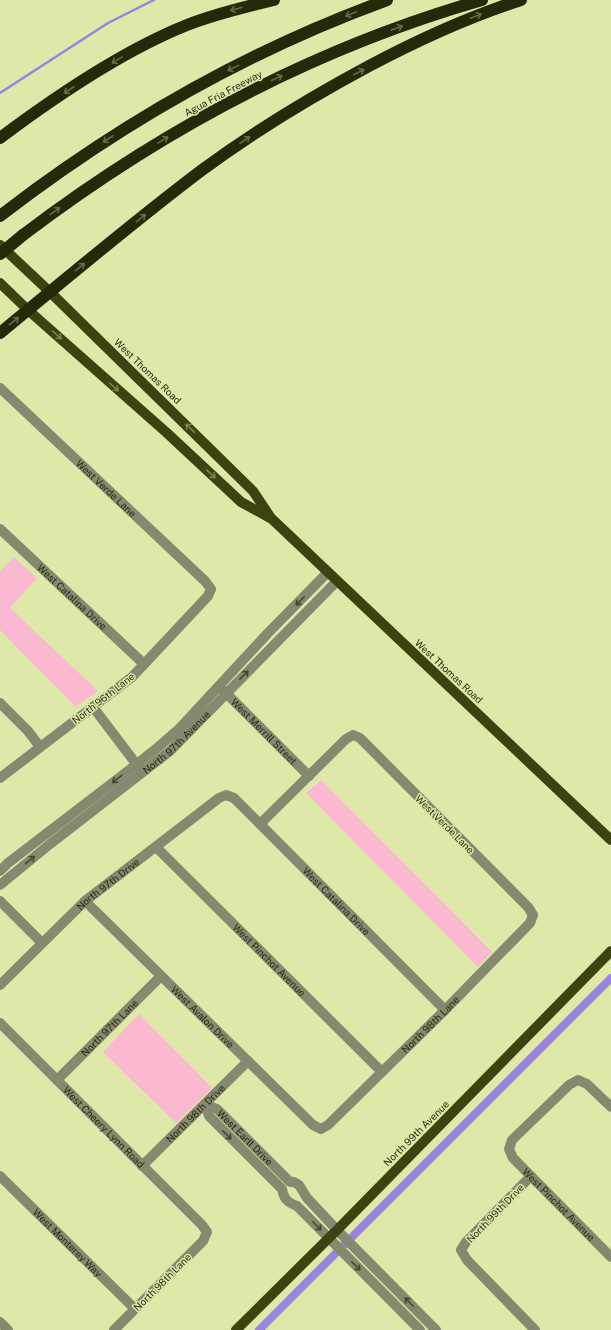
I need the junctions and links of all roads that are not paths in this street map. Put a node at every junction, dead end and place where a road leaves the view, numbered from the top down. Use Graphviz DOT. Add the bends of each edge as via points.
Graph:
graph roads {
  1 [pos="274,0"];
  2 [pos="387,0"];
  3 [pos="482,0"];
  4 [pos="521,0"];
  5 [pos="0,138"];
  6 [pos="1,215"];
  7 [pos="0,245"];
  8 [pos="0,254"];
  9 [pos="0,283"];
  10 [pos="50,292"];
  11 [pos="28,310"];
  12 [pos="0,333"];
  13 [pos="0,388"];
  14 [pos="272,520"];
  15 [pos="0,529"];
  16 [pos="327,573"];
  17 [pos="336,582"];
  18 [pos="210,589"];
  19 [pos="144,664"];
  20 [pos="222,690"];
  21 [pos="0,703"];
  22 [pos="93,706"];
  23 [pos="40,747"];
  24 [pos="140,768"];
  25 [pos="309,776"];
  26 [pos="0,778"];
  27 [pos="226,795"];
  28 [pos="260,824"];
  29 [pos="611,840"];
  30 [pos="156,847"];
  31 [pos="0,871"];
  32 [pos="0,885"];
  33 [pos="0,901"];
  34 [pos="85,901"];
  35 [pos="533,916"];
  36 [pos="42,943"];
  37 [pos="611,951"];
  38 [pos="161,976"];
  39 [pos="0,985"];
  40 [pos="445,1010"];
  41 [pos="0,1023"];
  42 [pos="248,1061"];
  43 [pos="382,1072"];
  44 [pos="57,1080"];
  45 [pos="609,1102"];
  46 [pos="205,1104"];
  47 [pos="321,1129"];
  48 [pos="142,1166"];
  49 [pos="0,1176"];
  50 [pos="531,1176"];
  51 [pos="290,1182"];
  52 [pos="282,1189"];
  53 [pos="337,1230"];
  54 [pos="207,1232"];
  55 [pos="329,1238"];
  56 [pos="611,1257"];
  57 [pos="135,1309"];
  58 [pos="0,1322"];
  59 [pos="8,1330"];
  60 [pos="114,1330"];
  61 [pos="236,1330"];
  62 [pos="420,1330"];
  63 [pos="436,1330"];
  64 [pos="535,1330"];
  1 -- 5 [label="highway, one-way" via="194,23 136,49 67,91"];
  2 -- 6 [label="highway, Agua Fria Freeway, one-way" via="282,43 178,96 88,152"];
  8 -- 3 [label="highway, Agua Fria Freeway, one-way, bridge" via="62,206 134,157 204,115 355,44"];
  10 -- 4 [label="highway, one-way" via="202,170 284,114 394,53 467,19"];
  7 -- 10 [label="main road, West Thomas Road"];
  9 -- 11 [label="main road, West Thomas Road"];
  10 -- 11 [label="highway"];
  14 -- 10 [label="main road, West Thomas Road, one-way" via="253,491"];
  12 -- 11 [label="highway, one-way"];
  11 -- 14 [label="main road, West Thomas Road, one-way" via="241,502"];
  13 -- 18 [label="street, West Verde Lane" via="205,581"];
  14 -- 16 [label="main road, West Thomas Road"];
  15 -- 19 [label="street, West Catalina Drive"];
  16 -- 17 [label="main road, West Thomas Road"];
  16 -- 20 [label="street, North 97th Avenue, one-way" via="268,633"];
  20 -- 17 [label="street, North 97th Avenue, one-way"];
  17 -- 29 [label="main road, West Thomas Road"];
  18 -- 19 [label="street, North 96th Lane" via="208,596"];
  19 -- 22 [label="street, North 96th Lane" via="132,677"];
  20 -- 24 [label="street, North 97th Avenue" via="202,719 170,751"];
  20 -- 25 [label="street, West Merrill Street"];
  21 -- 23 [label="street"];
  22 -- 23 [label="street, North 96th Lane"];
  22 -- 24 [label="street"];
  23 -- 26 [label="street, North 96th Lane"];
  24 -- 31 [label="street, North 97th Avenue, one-way"];
  32 -- 24 [label="street, North 97th Avenue, one-way"];
  25 -- 28 [label="street"];
  25 -- 35 [label="street, West Verde Lane" via="346,739 353,735 360,738 528,907"];
  27 -- 28 [label="street, West Catalina Drive" via="234,798"];
  27 -- 30 [label="street, North 97th Drive"];
  28 -- 40 [label="street, West Catalina Drive"];
  30 -- 34 [label="street, North 97th Drive"];
  30 -- 43 [label="street, West Pinchot Avenue"];
  33 -- 36 [label="street"];
  34 -- 36 [label="street, North 97th Drive"];
  34 -- 38 [label="street, West Avalon Drive"];
  35 -- 40 [label="street, North 98th Lane" via="530,923"];
  36 -- 39 [label="street, North 97th Drive"];
  37 -- 53 [label="main road, North 99th Avenue"];
  38 -- 42 [label="street, West Avalon Drive"];
  38 -- 44 [label="street, North 97th Lane"];
  40 -- 43 [label="street, North 98th Lane"];
  41 -- 44 [label="street, West Cheery Lynn Road"];
  42 -- 46 [label="street, North 98th Drive"];
  42 -- 47 [label="street, West Avalon Drive" via="313,1126"];
  43 -- 47 [label="street, North 98th Lane"];
  44 -- 48 [label="street, West Cheery Lynn Road"];
  45 -- 50 [label="street, West Pinchot Avenue" via="578,1080 569,1085 512,1140 509,1149 513,1158"];
  46 -- 48 [label="street, North 98th Drive"];
  46 -- 51 [label="street, West Earll Drive" via="217,1108"];
  46 -- 52 [label="street, West Earll Drive, one-way" via="209,1116"];
  48 -- 54 [label="street, West Cheery Lynn Road"];
  49 -- 57 [label="street, West Monterey Way"];
  50 -- 56 [label="street, West Pinchot Avenue"];
  50 -- 64 [label="street, North 99th Drive" via="461,1250 466,1260"];
  51 -- 52 [label="street"];
  51 -- 53 [label="street, West Earll Drive" via="299,1185 307,1198"];
  52 -- 55 [label="street, West Earll Drive, one-way" via="284,1198 297,1206"];
  53 -- 55 [label="main road, North 99th Avenue"];
  63 -- 53 [label="street, West Earll Drive, one-way"];
  54 -- 57 [label="street, North 98th Lane" via="204,1241"];
  55 -- 61 [label="main road, North 99th Avenue"];
  55 -- 62 [label="street, West Earll Drive, one-way"];
  57 -- 60 [label="street, North 98th Lane"];
  58 -- 59 [label="street"];
}
